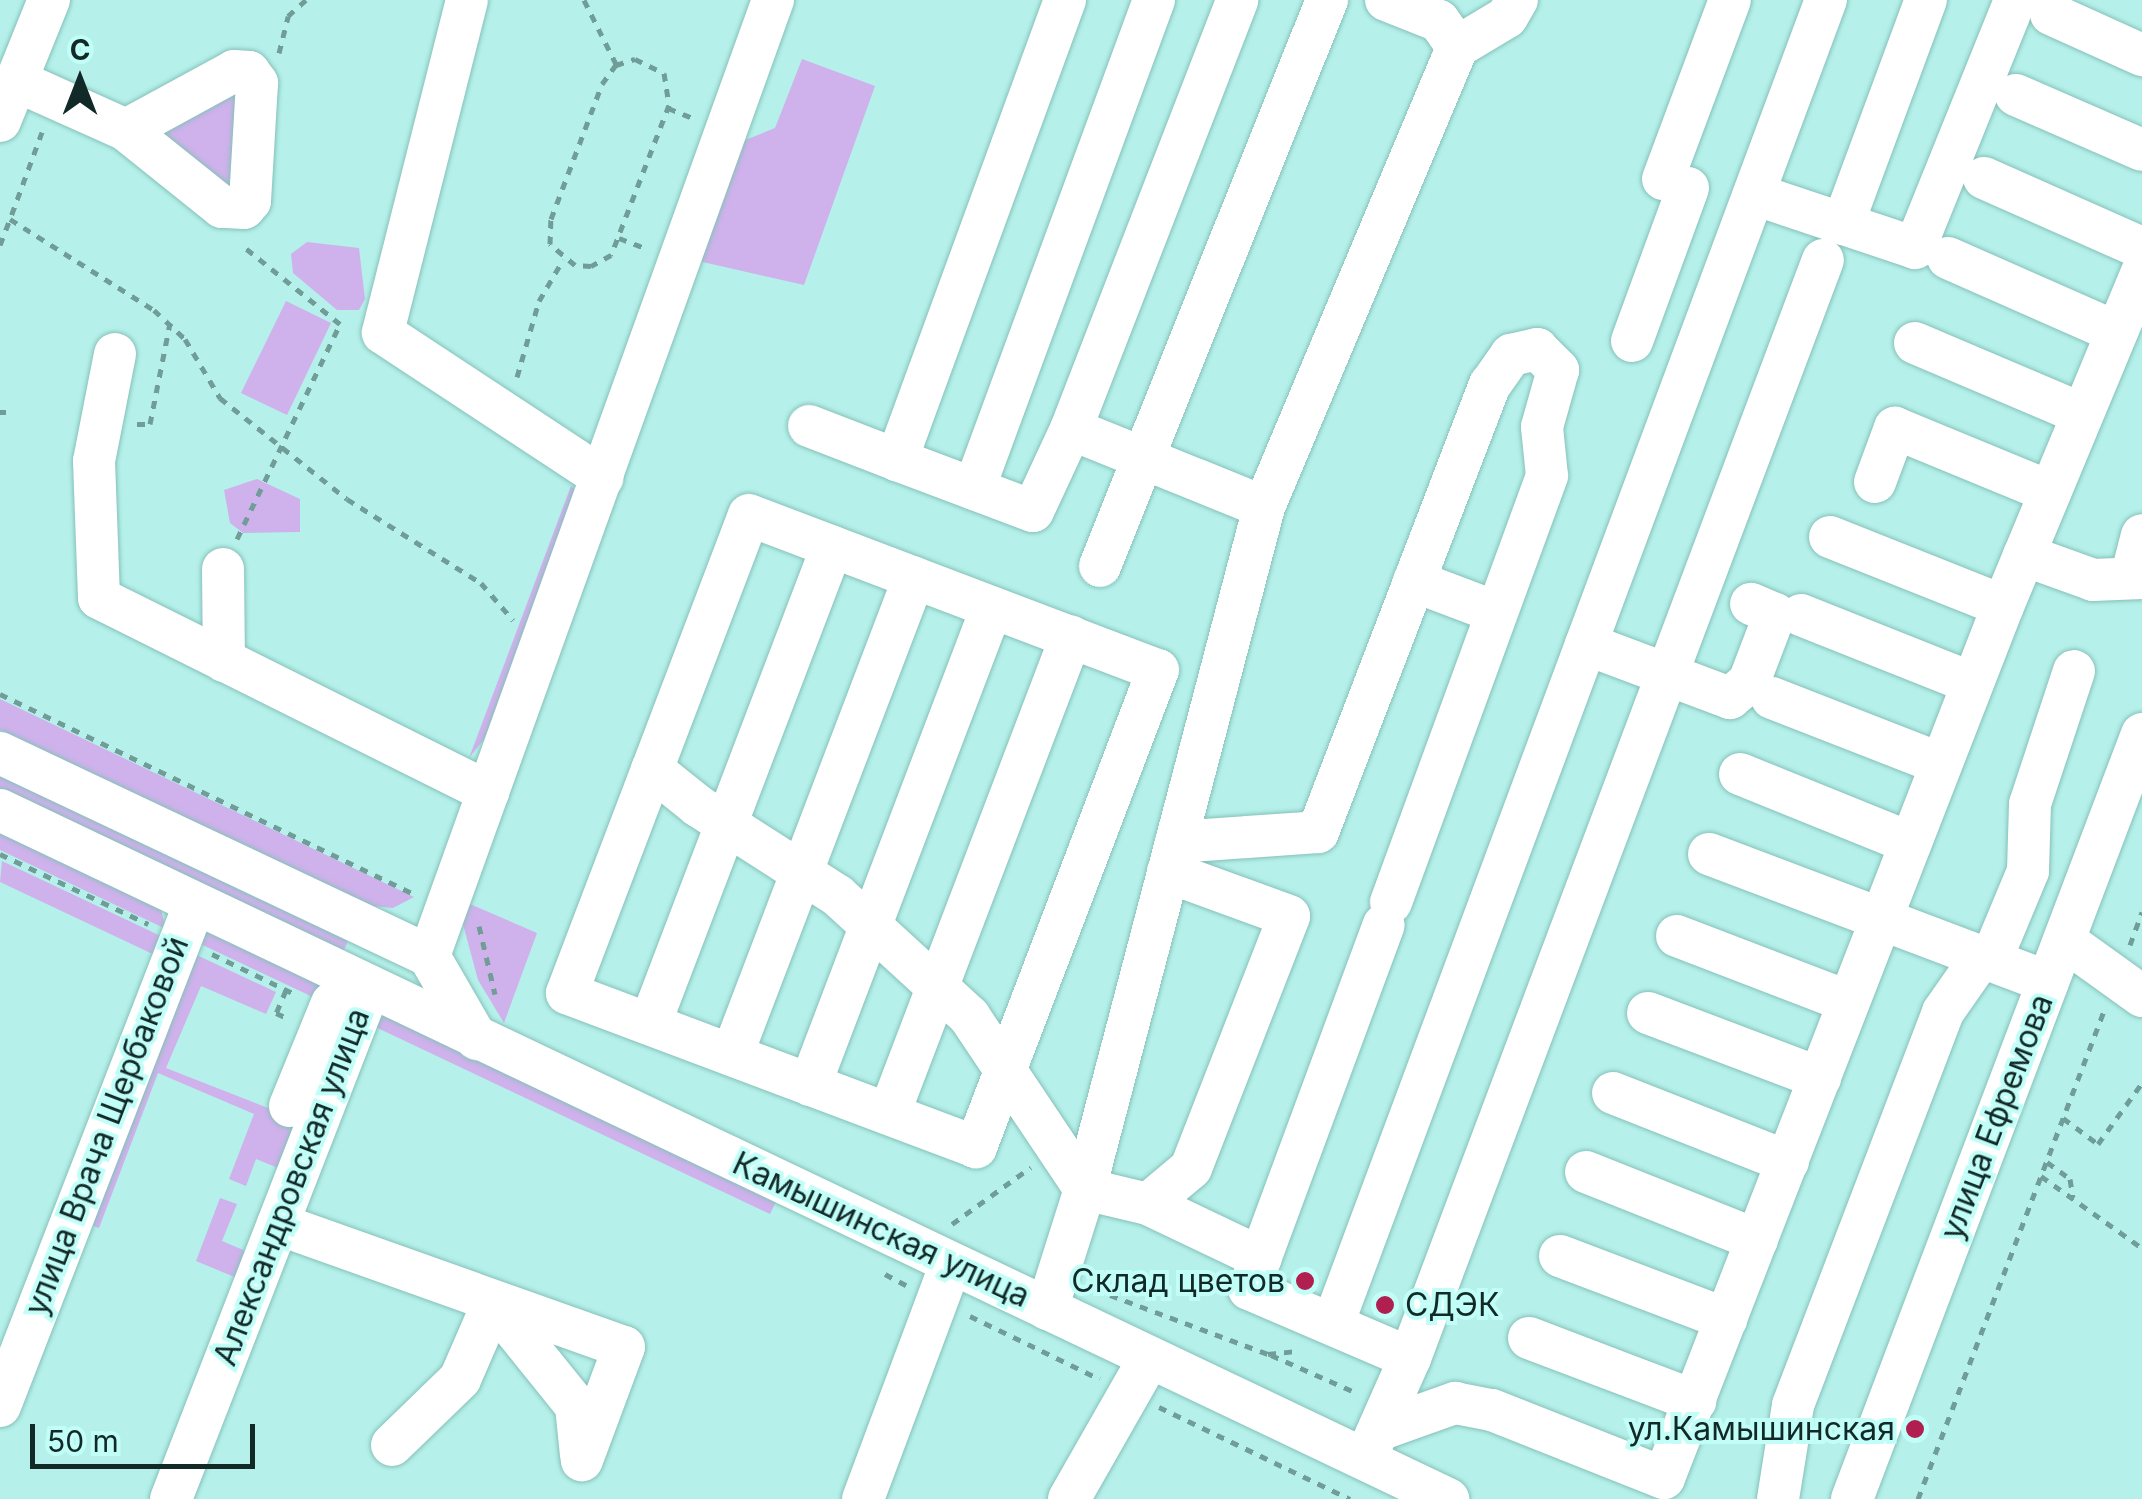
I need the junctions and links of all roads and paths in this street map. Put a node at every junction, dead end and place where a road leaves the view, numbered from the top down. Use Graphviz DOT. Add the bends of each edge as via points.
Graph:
graph roads {
  1 [pos="49,0"];
  2 [pos="467,0"];
  3 [pos="584,0"];
  4 [pos="773,0"];
  5 [pos="1065,0"];
  6 [pos="1154,0"];
  7 [pos="1237,0"];
  8 [pos="1326,0"];
  9 [pos="1386,0"];
  10 [pos="1516,0"];
  11 [pos="1730,0"];
  12 [pos="1826,0"];
  13 [pos="1926,0"];
  14 [pos="2033,7"];
  15 [pos="1448,23"];
  16 [pos="2142,55"];
  17 [pos="616,65"];
  18 [pos="36,89"];
  19 [pos="2016,96"];
  20 [pos="668,108"];
  21 [pos="0,122"];
  22 [pos="704,122"];
  23 [pos="126,130"];
  24 [pos="2142,150"];
  25 [pos="1660,178"];
  26 [pos="1984,178"];
  27 [pos="1751,202"];
  28 [pos="10,219"];
  29 [pos="618,238"];
  30 [pos="1833,242"];
  31 [pos="0,245"];
  32 [pos="2142,248"];
  33 [pos="654,251"];
  34 [pos="1948,258"];
  35 [pos="563,260"];
  36 [pos="2142,272"];
  37 [pos="170,322"];
  38 [pos="340,324"];
  39 [pos="2116,332"];
  40 [pos="1632,340"];
  41 [pos="1915,342"];
  42 [pos="115,354"];
  43 [pos="505,413"];
  44 [pos="2082,414"];
  45 [pos="102,422"];
  46 [pos="809,426"];
  47 [pos="1071,429"];
  48 [pos="282,448"];
  49 [pos="1142,456"];
  50 [pos="897,460"];
  51 [pos="603,478"];
  52 [pos="1875,482"];
  53 [pos="974,489"];
  54 [pos="2050,492"];
  55 [pos="1264,506"];
  56 [pos="1830,537"];
  57 [pos="832,547"];
  58 [pos="2024,555"];
  59 [pos="2139,562"];
  60 [pos="1100,566"];
  61 [pos="223,569"];
  62 [pos="914,578"];
  63 [pos="1414,581"];
  64 [pos="1751,604"];
  65 [pos="2003,606"];
  66 [pos="992,608"];
  67 [pos="1496,612"];
  68 [pos="1802,616"];
  69 [pos="515,622"];
  70 [pos="1071,637"];
  71 [pos="1586,644"];
  72 [pos="224,660"];
  73 [pos="2074,670"];
  74 [pos="1667,674"];
  75 [pos="1972,683"];
  76 [pos="0,694"];
  77 [pos="1772,698"];
  78 [pos="2142,734"];
  79 [pos="0,753"];
  80 [pos="1941,764"];
  81 [pos="652,769"];
  82 [pos="1740,774"];
  83 [pos="488,792"];
  84 [pos="0,810"];
  85 [pos="726,824"];
  86 [pos="1911,842"];
  87 [pos="0,854"];
  88 [pos="1709,854"];
  89 [pos="1172,857"];
  90 [pos="801,873"];
  91 [pos="446,909"];
  92 [pos="2142,912"];
  93 [pos="1880,916"];
  94 [pos="187,921"];
  95 [pos="871,926"];
  96 [pos="1677,936"];
  97 [pos="2064,940"];
  98 [pos="429,956"];
  99 [pos="1986,958"];
  100 [pos="2048,982"];
  101 [pos="937,987"];
  102 [pos="2130,987"];
  103 [pos="348,990"];
  104 [pos="497,1001"];
  105 [pos="1849,1002"];
  106 [pos="1648,1013"];
  107 [pos="650,1024"];
  108 [pos="477,1039"];
  109 [pos="732,1055"];
  110 [pos="1006,1067"];
  111 [pos="1820,1078"];
  112 [pos="2142,1083"];
  113 [pos="810,1085"];
  114 [pos="1613,1093"];
  115 [pos="290,1106"];
  116 [pos="888,1114"];
  117 [pos="2064,1118"];
  118 [pos="1056,1149"];
  119 [pos="1788,1162"];
  120 [pos="2047,1162"];
  121 [pos="1586,1172"];
  122 [pos="2042,1176"];
  123 [pos="1086,1188"];
  124 [pos="2074,1199"];
  125 [pos="1148,1204"];
  126 [pos="935,1216"];
  127 [pos="278,1224"];
  128 [pos="1757,1240"];
  129 [pos="2142,1248"];
  130 [pos="952,1255"];
  131 [pos="1560,1256"];
  132 [pos="1261,1258"];
  133 [pos="866,1265"];
  134 [pos="1052,1292"];
  135 [pos="1726,1320"];
  136 [pos="1320,1337"];
  137 [pos="1530,1338"];
  138 [pos="1268,1354"];
  139 [pos="1410,1358"];
  140 [pos="1138,1375"];
  141 [pos="1694,1401"];
  142 [pos="0,1406"];
  143 [pos="392,1445"];
  144 [pos="1371,1449"];
  145 [pos="1664,1489"];
  146 [pos="1434,1496"];
  147 [pos="171,1499"];
  148 [pos="863,1499"];
  149 [pos="1069,1499"];
  150 [pos="1778,1499"];
  151 [pos="1852,1499"];
  152 [pos="1918,1499"];
  1 -- 18 [label="street"];
  2 -- 43 [label="street" via="383,332"];
  3 -- 17 [label="path"];
  4 -- 51 [label="street"];
  5 -- 50 [label="street"];
  6 -- 53 [label="street"];
  7 -- 47 [label="street"];
  8 -- 49 [label="street"];
  9 -- 15 [label="street"];
  10 -- 15 [label="street" via="1507,17"];
  11 -- 25 [label="street"];
  12 -- 27 [label="street"];
  13 -- 30 [label="street"];
  14 -- 16 [label="street"];
  14 -- 30 [label="street" via="1915,248"];
  15 -- 55 [label="street"];
  17 -- 20 [label="path" via="635,59 659,67 670,90"];
  17 -- 35 [label="path" via="602,84 551,219 550,244"];
  18 -- 21 [label="street"];
  18 -- 23 [label="street"];
  18 -- 28 [label="path"];
  19 -- 24 [label="street"];
  20 -- 22 [label="path"];
  20 -- 29 [label="path"];
  25 -- 27 [label="street"];
  25 -- 40 [label="street"];
  26 -- 32 [label="street"];
  27 -- 30 [label="street"];
  27 -- 71 [label="street"];
  28 -- 31 [label="path"];
  28 -- 37 [label="path"];
  29 -- 33 [label="path"];
  29 -- 35 [label="path" via="600,263"];
  30 -- 74 [label="street"];
  34 -- 39 [label="street"];
  35 -- 43 [label="path" via="539,302"];
  36 -- 39 [label="street"];
  37 -- 45 [label="path" via="150,424"];
  37 -- 48 [label="path" via="220,398"];
  38 -- 48 [label="path"];
  39 -- 44 [label="street"];
  41 -- 44 [label="street"];
  42 -- 45 [label="street"];
  43 -- 51 [label="street"];
  44 -- 54 [label="street"];
  45 -- 72 [label="street" via="94,462 98,598"];
  46 -- 50 [label="street"];
  47 -- 49 [label="street"];
  47 -- 53 [label="street" via="1032,511"];
  48 -- 61 [label="path"];
  48 -- 69 [label="path" via="481,583"];
  49 -- 55 [label="street"];
  49 -- 60 [label="street"];
  50 -- 53 [label="street"];
  51 -- 83 [label="street"];
  52 -- 54 [label="street" via="1895,428"];
  54 -- 58 [label="street"];
  55 -- 89 [label="street"];
  56 -- 65 [label="street"];
  57 -- 62 [label="street"];
  57 -- 81 [label="street" via="749,515"];
  57 -- 85 [label="street"];
  58 -- 59 [label="street" via="2093,580"];
  58 -- 65 [label="street"];
  61 -- 72 [label="street"];
  62 -- 66 [label="street"];
  62 -- 90 [label="street"];
  63 -- 67 [label="street"];
  63 -- 67 [label="street" via="1500,366 1511,355 1537,349 1558,370 1542,427 1547,476"];
  63 -- 89 [label="street" via="1318,832"];
  64 -- 74 [label="street" via="1775,614 1748,682 1730,698"];
  65 -- 75 [label="street"];
  66 -- 70 [label="street"];
  66 -- 95 [label="street"];
  67 -- 132 [label="street"];
  68 -- 75 [label="street"];
  70 -- 101 [label="street"];
  70 -- 110 [label="street" via="1158,670"];
  71 -- 74 [label="street"];
  71 -- 136 [label="street"];
  72 -- 83 [label="street"];
  73 -- 99 [label="street" via="2030,804 2028,871"];
  74 -- 139 [label="street"];
  75 -- 80 [label="street"];
  76 -- 91 [label="path"];
  77 -- 80 [label="street"];
  78 -- 97 [label="street, улица Ефремова"];
  79 -- 98 [label="street"];
  80 -- 86 [label="street"];
  81 -- 85 [label="street"];
  81 -- 107 [label="street" via="567,992"];
  82 -- 86 [label="street"];
  83 -- 91 [label="street"];
  84 -- 94 [label="street, Камышинская улица"];
  85 -- 90 [label="street"];
  85 -- 107 [label="street"];
  86 -- 93 [label="street"];
  87 -- 94 [label="path"];
  88 -- 93 [label="street"];
  89 -- 123 [label="street"];
  89 -- 125 [label="street" via="1289,916 1191,1168"];
  90 -- 95 [label="street"];
  90 -- 109 [label="street"];
  91 -- 98 [label="street"];
  91 -- 104 [label="path" via="478,925"];
  92 -- 102 [label="path"];
  93 -- 99 [label="street"];
  93 -- 105 [label="street"];
  94 -- 103 [label="street, Камышинская улица"];
  94 -- 103 [label="path"];
  94 -- 142 [label="street, улица Врача Щербаковой"];
  95 -- 101 [label="street"];
  95 -- 113 [label="street"];
  96 -- 105 [label="street"];
  97 -- 100 [label="street, улица Ефремова"];
  97 -- 102 [label="street"];
  98 -- 108 [label="street"];
  99 -- 100 [label="street"];
  99 -- 150 [label="street" via="1943,1012 1800,1387"];
  100 -- 151 [label="street, улица Ефремова"];
  101 -- 110 [label="street" via="969,1016"];
  101 -- 116 [label="street"];
  102 -- 117 [label="path"];
  103 -- 108 [label="street, Камышинская улица"];
  103 -- 115 [label="street"];
  103 -- 127 [label="street, Александровская улица"];
  105 -- 111 [label="street"];
  106 -- 111 [label="street"];
  107 -- 109 [label="street"];
  108 -- 130 [label="street, Камышинская улица"];
  109 -- 113 [label="street"];
  110 -- 116 [label="street" via="976,1148"];
  110 -- 118 [label="street"];
  111 -- 119 [label="street"];
  112 -- 117 [label="path" via="2098,1144"];
  113 -- 116 [label="street"];
  114 -- 119 [label="street"];
  117 -- 120 [label="path"];
  118 -- 123 [label="street"];
  118 -- 130 [label="path"];
  119 -- 128 [label="street"];
  120 -- 122 [label="path"];
  120 -- 124 [label="path" via="2070,1179"];
  121 -- 128 [label="street"];
  122 -- 124 [label="path"];
  122 -- 152 [label="path"];
  123 -- 125 [label="street"];
  123 -- 134 [label="street"];
  124 -- 129 [label="path"];
  125 -- 132 [label="street"];
  126 -- 130 [label="path"];
  127 -- 143 [label="street" via="493,1303 460,1379"];
  127 -- 147 [label="street, Александровская улица"];
  128 -- 135 [label="street"];
  130 -- 133 [label="path"];
  130 -- 134 [label="street, Камышинская улица"];
  130 -- 140 [label="path"];
  130 -- 148 [label="street"];
  131 -- 135 [label="street"];
  132 -- 136 [label="street" via="1250,1290"];
  134 -- 138 [label="path"];
  134 -- 140 [label="street, Камышинская улица"];
  135 -- 141 [label="street"];
  136 -- 138 [label="path"];
  136 -- 139 [label="street"];
  137 -- 141 [label="street"];
  138 -- 144 [label="path"];
  139 -- 144 [label="street"];
  140 -- 144 [label="street, Камышинская улица"];
  140 -- 144 [label="path"];
  140 -- 149 [label="street"];
  141 -- 145 [label="street"];
  144 -- 145 [label="street" via="1456,1403 1492,1410"];
  144 -- 146 [label="street, Камышинская улица"];
}
